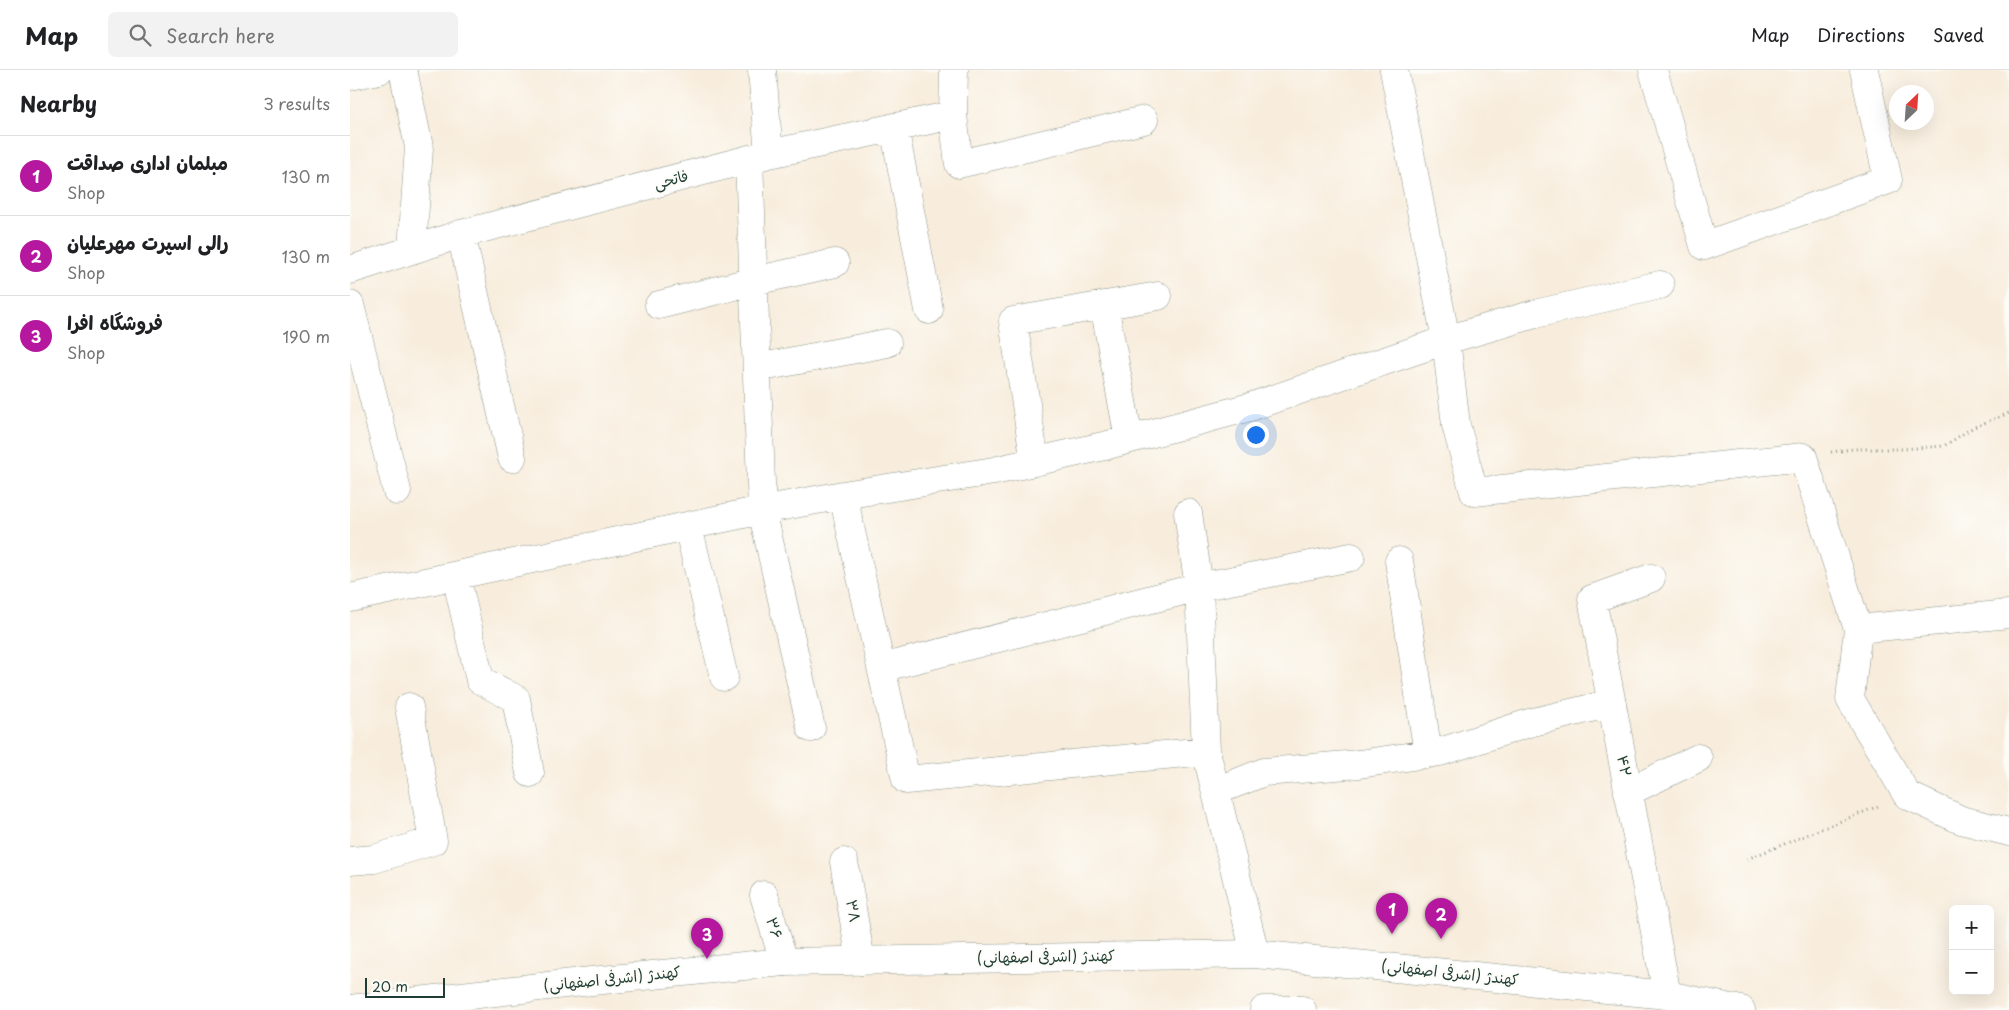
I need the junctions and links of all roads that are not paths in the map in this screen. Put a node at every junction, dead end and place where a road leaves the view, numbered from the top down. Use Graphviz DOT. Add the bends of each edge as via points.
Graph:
graph roads {
  1 [pos="379,70"];
  2 [pos="403,70"];
  3 [pos="762,70"];
  4 [pos="954,70"];
  5 [pos="1394,70"];
  6 [pos="1653,70"];
  7 [pos="1864,70"];
  8 [pos="350,76"];
  9 [pos="953,114"];
  10 [pos="1144,120"];
  11 [pos="894,127"];
  12 [pos="759,157"];
  13 [pos="461,234"];
  14 [pos="412,250"];
  15 [pos="835,263"];
  16 [pos="350,270"];
  17 [pos="754,281"];
  18 [pos="1660,285"];
  19 [pos="1158,296"];
  20 [pos="350,305"];
  21 [pos="1104,305"];
  22 [pos="659,306"];
  23 [pos="929,310"];
  24 [pos="1446,340"];
  25 [pos="887,343"];
  26 [pos="757,368"];
  27 [pos="1129,439"];
  28 [pos="512,458"];
  29 [pos="1035,462"];
  30 [pos="397,491"];
  31 [pos="843,495"];
  32 [pos="762,510"];
  33 [pos="1188,512"];
  34 [pos="688,526"];
  35 [pos="1351,558"];
  36 [pos="1399,561"];
  37 [pos="456,576"];
  38 [pos="1651,578"];
  39 [pos="1200,587"];
  40 [pos="350,598"];
  41 [pos="2009,614"];
  42 [pos="1858,629"];
  43 [pos="881,668"];
  44 [pos="724,677"];
  45 [pos="1612,704"];
  46 [pos="409,707"];
  47 [pos="811,728"];
  48 [pos="1206,751"];
  49 [pos="1428,754"];
  50 [pos="1698,758"];
  51 [pos="530,773"];
  52 [pos="1216,792"];
  53 [pos="1628,792"];
  54 [pos="2009,832"];
  55 [pos="350,861"];
  56 [pos="844,862"];
  57 [pos="764,895"];
  58 [pos="1255,954"];
  59 [pos="861,961"];
  60 [pos="784,962"];
  61 [pos="1667,995"];
  62 [pos="350,1008"];
  63 [pos="1264,1010"];
  64 [pos="1297,1010"];
  65 [pos="1741,1010"];
  1 -- 8 [label="street"];
  2 -- 14 [label="street" via="420,148"];
  3 -- 12 [label="street"];
  4 -- 9 [label="street"];
  5 -- 24 [label="street"];
  6 -- 7 [label="street" via="1704,246 1888,180"];
  9 -- 10 [label="street" via="959,164"];
  9 -- 11 [label="street, فاتحی"];
  11 -- 12 [label="street, فاتحی"];
  11 -- 23 [label="street"];
  12 -- 13 [label="street, فاتحی"];
  12 -- 17 [label="street"];
  13 -- 14 [label="street, فاتحی"];
  13 -- 28 [label="street"];
  14 -- 16 [label="street, فاتحی"];
  15 -- 17 [label="street"];
  17 -- 22 [label="street"];
  17 -- 26 [label="street"];
  18 -- 24 [label="street" via="1535,314"];
  19 -- 21 [label="street"];
  20 -- 30 [label="street"];
  21 -- 27 [label="street"];
  21 -- 29 [label="street" via="1013,321"];
  24 -- 27 [label="street" via="1250,407"];
  24 -- 42 [label="street" via="1456,425 1474,492 1803,456"];
  25 -- 26 [label="street"];
  26 -- 32 [label="street"];
  27 -- 29 [label="street"];
  29 -- 31 [label="street"];
  31 -- 32 [label="street"];
  31 -- 43 [label="street"];
  32 -- 34 [label="street"];
  32 -- 47 [label="street"];
  33 -- 39 [label="street"];
  34 -- 37 [label="street"];
  34 -- 44 [label="street"];
  35 -- 39 [label="street"];
  36 -- 49 [label="street"];
  37 -- 40 [label="street"];
  37 -- 51 [label="street" via="480,680 516,699"];
  38 -- 45 [label="street, ۴۲" via="1592,599"];
  39 -- 43 [label="street"];
  39 -- 48 [label="street"];
  41 -- 42 [label="street"];
  42 -- 54 [label="street" via="1850,699 1907,795 1961,820"];
  43 -- 48 [label="street" via="906,780"];
  45 -- 49 [label="street" via="1529,723"];
  45 -- 53 [label="street, ۴۲"];
  46 -- 55 [label="street" via="433,841 374,859"];
  48 -- 52 [label="street"];
  49 -- 52 [label="street" via="1264,772"];
  50 -- 53 [label="street"];
  52 -- 58 [label="street"];
  53 -- 61 [label="street, ۴۲"];
  56 -- 59 [label="street, ۳۸"];
  57 -- 60 [label="street, ۳۶"];
  58 -- 59 [label="street, کهندژ (اشرفی اصفهانی)"];
  58 -- 61 [label="street, کهندژ (اشرفی اصفهانی)"];
  59 -- 60 [label="street, کهندژ (اشرفی اصفهانی)"];
  60 -- 62 [label="street, کهندژ (اشرفی اصفهانی)"];
  61 -- 65 [label="street, کهندژ (اشرفی اصفهانی)"];
  63 -- 64 [label="street"];
}
